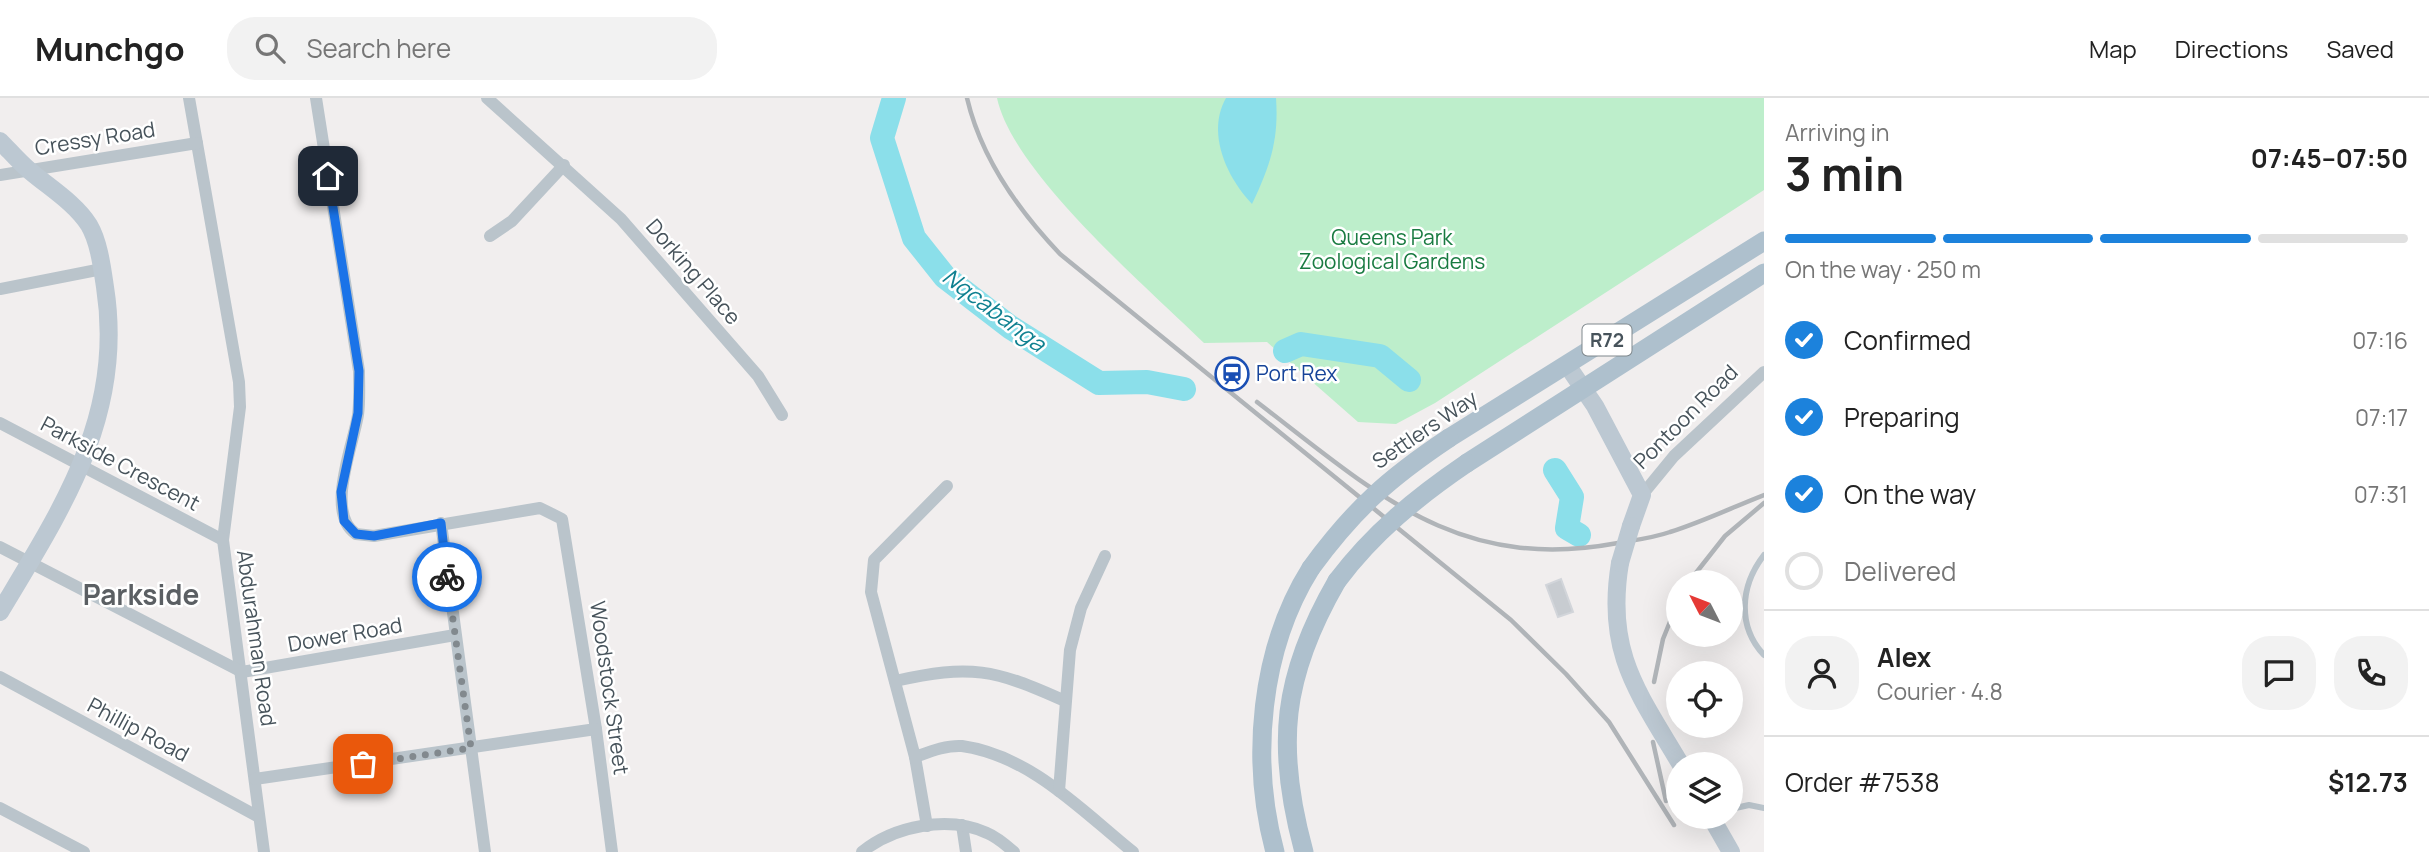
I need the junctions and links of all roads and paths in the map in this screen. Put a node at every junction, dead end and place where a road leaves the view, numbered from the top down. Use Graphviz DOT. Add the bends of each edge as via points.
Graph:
graph roads {
  1 [pos="189,98"];
  2 [pos="316,98"];
  3 [pos="488,98"];
  4 [pos="0,141"];
  5 [pos="197,143"];
  6 [pos="564,165"];
  7 [pos="28,170"];
  8 [pos="0,175"];
  9 [pos="490,236"];
  10 [pos="1764,241"];
  11 [pos="102,270"];
  12 [pos="1764,273"];
  13 [pos="0,289"];
  14 [pos="1567,365"];
  15 [pos="1764,372"];
  16 [pos="1584,388"];
  17 [pos="782,415"];
  18 [pos="0,423"];
  19 [pos="82,465"];
  20 [pos="947,486"];
  21 [pos="1642,495"];
  22 [pos="441,523"];
  23 [pos="223,540"];
  24 [pos="0,547"];
  25 [pos="1764,555"];
  26 [pos="1105,556"];
  27 [pos="29,563"];
  28 [pos="0,612"];
  29 [pos="455,635"];
  30 [pos="1764,655"];
  31 [pos="242,672"];
  32 [pos="0,677"];
  33 [pos="895,681"];
  34 [pos="1065,701"];
  35 [pos="596,729"];
  36 [pos="471,748"];
  37 [pos="1673,752"];
  38 [pos="915,757"];
  39 [pos="255,779"];
  40 [pos="1059,790"];
  41 [pos="1743,806"];
  42 [pos="0,808"];
  43 [pos="1762,808"];
  44 [pos="257,816"];
  45 [pos="1764,816"];
  46 [pos="962,825"];
  47 [pos="927,826"];
  48 [pos="1718,829"];
  49 [pos="84,852"];
  50 [pos="264,852"];
  51 [pos="485,852"];
  52 [pos="612,852"];
  53 [pos="862,852"];
  54 [pos="966,852"];
  55 [pos="1014,852"];
  56 [pos="1133,852"];
  57 [pos="1275,852"];
  58 [pos="1304,852"];
  59 [pos="1731,852"];
  1 -- 5 [label="street, Abdurahman Road"];
  2 -- 22 [label="street" via="359,371 358,413 341,492 344,521 356,534 374,536"];
  3 -- 6 [label="street, Dorking Place"];
  4 -- 7 [label="street"];
  5 -- 7 [label="street, Cressy Road"];
  5 -- 23 [label="street, Abdurahman Road" via="239,382 240,407"];
  6 -- 9 [label="street" via="512,221"];
  6 -- 17 [label="street, Dorking Place" via="621,219 719,330 758,376"];
  7 -- 8 [label="street, Cressy Road"];
  7 -- 11 [label="street" via="90,227"];
  10 -- 14 [label="main road, Settlers Way / R72"];
  11 -- 13 [label="street"];
  11 -- 19 [label="street" via="110,364"];
  12 -- 16 [label="main road, R72"];
  14 -- 16 [label="street, Pontoon Road"];
  14 -- 57 [label="main road, Settlers Way / R72, bridge" via="1396,474 1336,534 1294,595 1270,672 1265,706 1262,780"];
  15 -- 21 [label="street, Pontoon Road" via="1674,456"];
  16 -- 21 [label="street, Pontoon Road"];
  16 -- 58 [label="main road, R72, bridge" via="1407,506 1337,581 1294,673 1289,714 1288,776"];
  18 -- 19 [label="street, Parkside Crescent"];
  19 -- 23 [label="street, Parkside Crescent"];
  19 -- 27 [label="street"];
  20 -- 33 [label="street" via="874,560 871,592"];
  21 -- 37 [label="street, Pontoon Road, bridge" via="1620,563 1616,610 1623,658 1645,707"];
  22 -- 29 [label="street"];
  22 -- 35 [label="street, Woodstock Street" via="540,508 562,519"];
  23 -- 31 [label="street, Abdurahman Road"];
  24 -- 27 [label="street"];
  25 -- 30 [label="lane" via="1744,601 1748,631"];
  26 -- 34 [label="street" via="1072,640"];
  27 -- 28 [label="street"];
  27 -- 31 [label="street"];
  29 -- 31 [label="street, Dower Road"];
  29 -- 36 [label="street"];
  31 -- 39 [label="street, Abdurahman Road"];
  32 -- 44 [label="street, Phillip Road"];
  33 -- 34 [label="street" via="969,669"];
  33 -- 38 [label="street"];
  34 -- 40 [label="street"];
  35 -- 36 [label="street"];
  35 -- 52 [label="street, Woodstock Street"];
  36 -- 39 [label="street"];
  36 -- 51 [label="street"];
  38 -- 40 [label="street" via="960,746 1022,766"];
  38 -- 47 [label="street"];
  39 -- 44 [label="street, Abdurahman Road"];
  40 -- 56 [label="street"];
  41 -- 43 [label="lane"];
  42 -- 49 [label="street"];
  43 -- 45 [label="lane"];
  44 -- 50 [label="street, Abdurahman Road"];
  46 -- 47 [label="street"];
  46 -- 54 [label="street"];
  46 -- 55 [label="street" via="987,832"];
  47 -- 53 [label="street" via="890,834"];
  48 -- 59 [label="street"];
}
